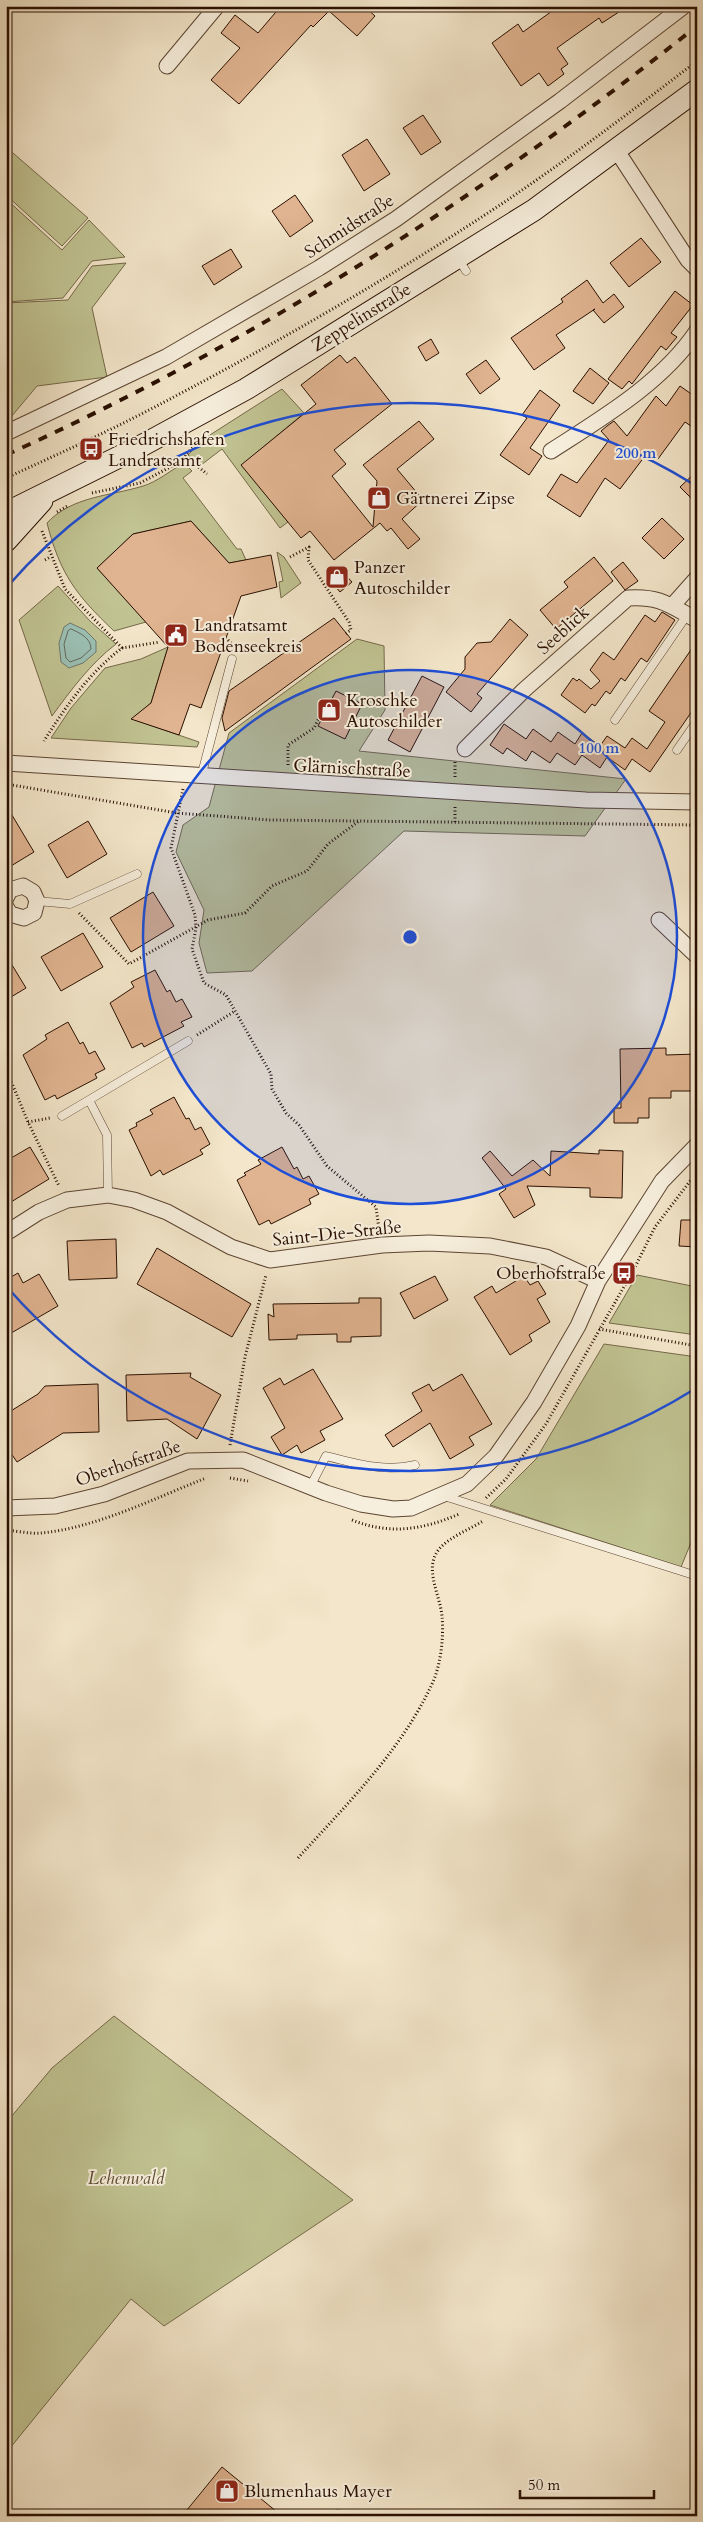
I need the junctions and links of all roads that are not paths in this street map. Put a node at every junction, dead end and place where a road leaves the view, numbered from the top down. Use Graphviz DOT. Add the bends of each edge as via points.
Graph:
graph roads {
  1 [pos="217,6"];
  2 [pos="684,6"];
  3 [pos="167,66"];
  4 [pos="697,90"];
  5 [pos="617,151"];
  6 [pos="697,269"];
  7 [pos="697,331"];
  8 [pos="6,433"];
  9 [pos="550,451"];
  10 [pos="49,494"];
  11 [pos="6,513"];
  12 [pos="6,541"];
  13 [pos="697,578"];
  14 [pos="673,605"];
  15 [pos="692,617"];
  16 [pos="232,659"];
  17 [pos="615,720"];
  18 [pos="697,720"];
  19 [pos="465,749"];
  20 [pos="677,750"];
  21 [pos="6,763"];
  22 [pos="194,777"];
  23 [pos="697,802"];
  24 [pos="137,874"];
  25 [pos="6,898"];
  26 [pos="38,901"];
  27 [pos="6,906"];
  28 [pos="659,920"];
  29 [pos="694,949"];
  30 [pos="188,1041"];
  31 [pos="89,1100"];
  32 [pos="62,1116"];
  33 [pos="697,1145"];
  34 [pos="108,1195"];
  35 [pos="6,1233"];
  36 [pos="598,1281"];
  37 [pos="415,1466"];
  38 [pos="310,1487"];
  39 [pos="443,1496"];
  40 [pos="6,1508"];
  41 [pos="697,1576"];
  1 -- 3 [label="street"];
  2 -- 8 [label="street, Schmidstraße" via="560,101 396,219 327,264 166,357"];
  4 -- 5 [label="main road, Zeppelinstraße"];
  5 -- 6 [label="street"];
  5 -- 10 [label="main road, Zeppelinstraße" via="462,264 246,388"];
  7 -- 9 [label="street" via="654,378 606,415"];
  10 -- 11 [label="main road, Zeppelinstraße"];
  10 -- 12 [label="main road"];
  13 -- 14 [label="street"];
  14 -- 15 [label="street, Seeblick"];
  14 -- 19 [label="street, Seeblick" via="648,597 628,598 524,690"];
  15 -- 17 [label="lane"];
  16 -- 22 [label="lane"];
  18 -- 20 [label="lane"];
  21 -- 22 [label="street, Glärnischstraße"];
  22 -- 23 [label="street, Glärnischstraße" via="586,800"];
  24 -- 26 [label="lane" via="70,904"];
  25 -- 26 [label="street" via="10,890 23,886 33,892"];
  26 -- 27 [label="street" via="34,912 24,918 10,914"];
  28 -- 29 [label="street"];
  30 -- 31 [label="lane"];
  31 -- 32 [label="lane"];
  31 -- 34 [label="lane" via="107,1135"];
  33 -- 36 [label="street, Oberhofstraße" via="662,1181"];
  34 -- 35 [label="street, Saint-Die-Straße" via="67,1200 39,1212"];
  34 -- 36 [label="street, Saint-Die-Straße" via="167,1212 231,1247 270,1260 382,1245 490,1246 546,1257"];
  36 -- 39 [label="street, Oberhofstraße" via="578,1326 534,1402 496,1456 467,1484"];
  37 -- 38 [label="lane" via="396,1469 326,1456"];
  38 -- 39 [label="street, Oberhofstraße" via="361,1504 393,1509 411,1508"];
  38 -- 40 [label="street, Oberhofstraße" via="243,1460 188,1461 104,1494 55,1506"];
  39 -- 41 [label="lane"];
}
